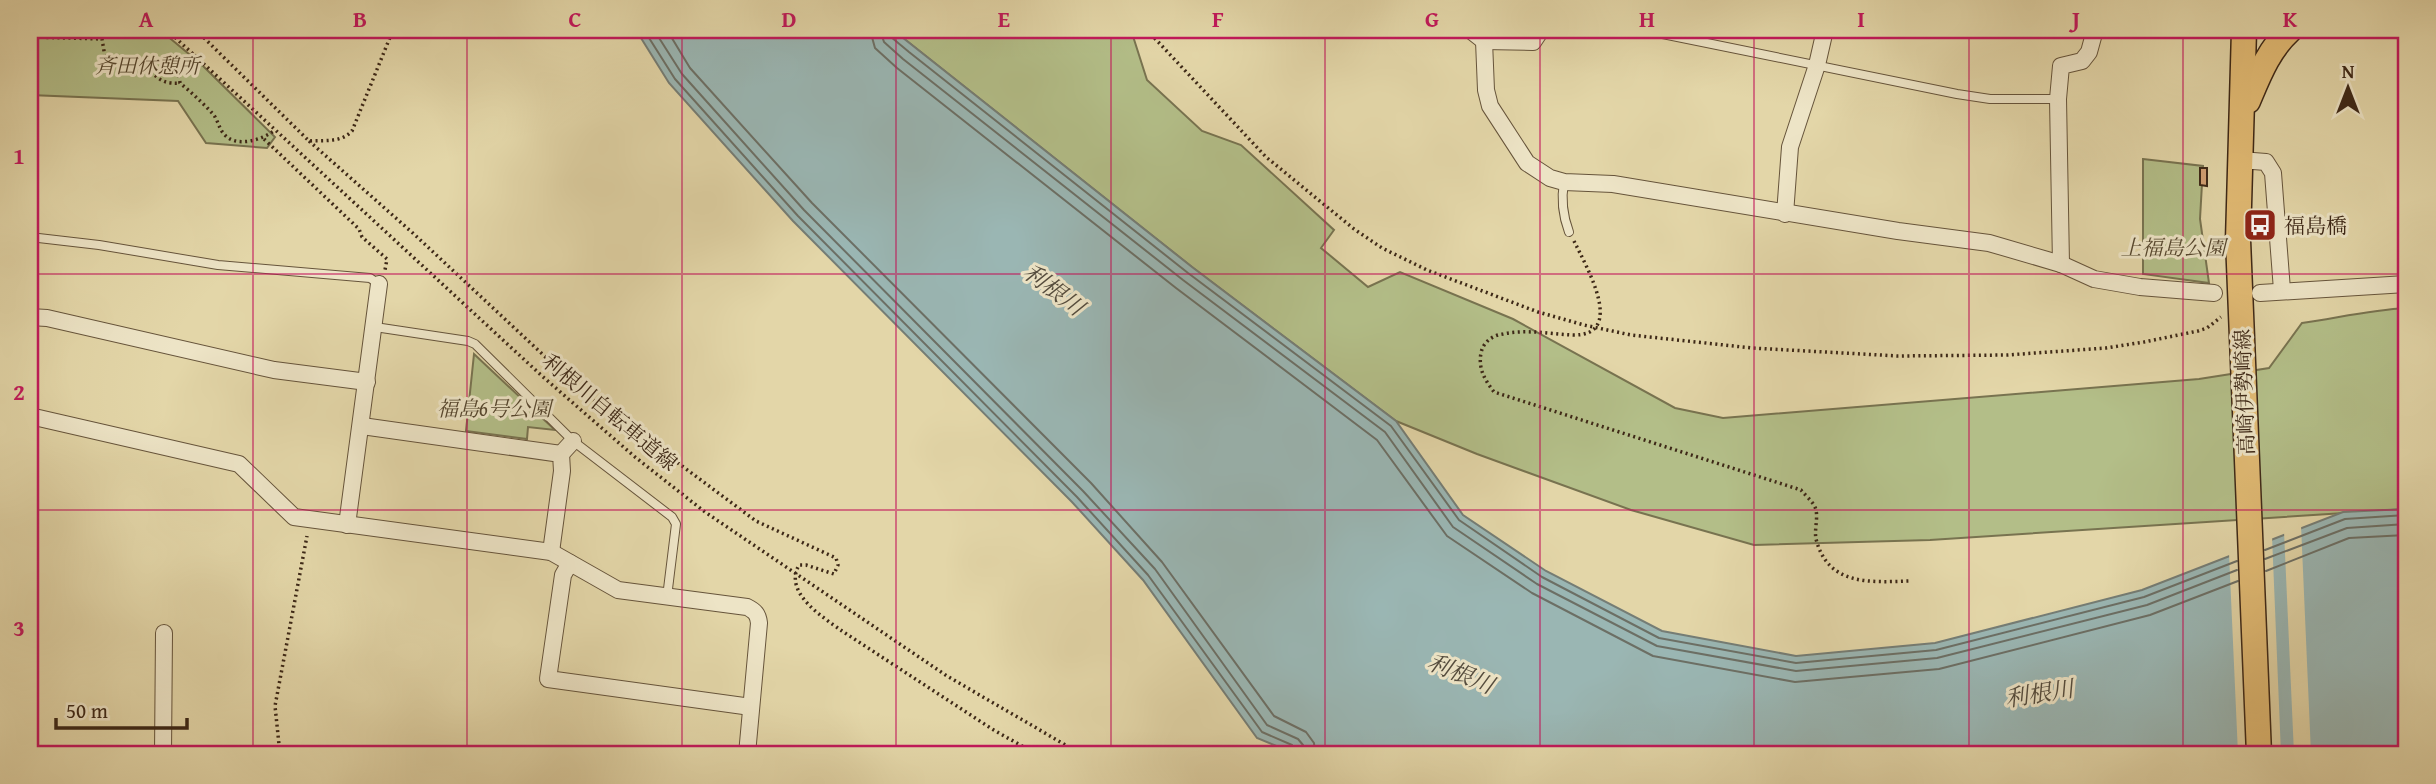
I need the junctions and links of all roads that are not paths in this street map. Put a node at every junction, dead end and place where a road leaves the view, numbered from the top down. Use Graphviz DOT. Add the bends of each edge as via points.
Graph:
graph roads {
  1 [pos="1470,30"];
  2 [pos="1541,30"];
  3 [pos="1643,30"];
  4 [pos="1825,30"];
  5 [pos="2095,30"];
  6 [pos="2244,30"];
  7 [pos="2290,30"];
  8 [pos="1484,41"];
  9 [pos="1817,65"];
  10 [pos="2059,99"];
  11 [pos="2243,112"];
  12 [pos="2239,160"];
  13 [pos="1564,182"];
  14 [pos="1785,214"];
  15 [pos="1569,232"];
  16 [pos="30,237"];
  17 [pos="2061,264"];
  18 [pos="379,284"];
  19 [pos="2406,284"];
  20 [pos="2282,290"];
  21 [pos="2214,293"];
  22 [pos="2260,293"];
  23 [pos="30,317"];
  24 [pos="374,327"];
  25 [pos="367,382"];
  26 [pos="30,416"];
  27 [pos="362,426"];
  28 [pos="573,441"];
  29 [pos="561,454"];
  30 [pos="347,525"];
  31 [pos="551,552"];
  32 [pos="570,564"];
  33 [pos="667,597"];
  34 [pos="164,633"];
  35 [pos="751,708"];
  36 [pos="163,754"];
  37 [pos="747,754"];
  38 [pos="2259,754"];
  1 -- 8 [label="street"];
  2 -- 8 [label="street" via="1533,42"];
  3 -- 9 [label="lane"];
  4 -- 9 [label="street"];
  5 -- 10 [label="street" via="2082,61 2061,66"];
  6 -- 11 [label="main road, 高崎伊勢崎線"];
  7 -- 11 [label="main road" via="2264,63"];
  8 -- 13 [label="street" via="1490,106 1527,163"];
  9 -- 10 [label="lane" via="1990,99"];
  9 -- 14 [label="street" via="1790,146"];
  10 -- 17 [label="street"];
  11 -- 12 [label="main road, 高崎伊勢崎線"];
  12 -- 20 [label="street" via="2266,162 2273,173"];
  12 -- 38 [label="main road, 高崎伊勢崎線" via="2232,319"];
  13 -- 14 [label="street" via="1613,184"];
  13 -- 15 [label="lane" via="1564,220"];
  14 -- 17 [label="street" via="1989,243"];
  16 -- 18 [label="lane" via="218,265 370,278"];
  17 -- 21 [label="street" via="2094,279"];
  18 -- 24 [label="street"];
  19 -- 20 [label="street"];
  20 -- 22 [label="street"];
  23 -- 25 [label="street" via="274,370"];
  24 -- 25 [label="street"];
  24 -- 28 [label="lane" via="475,344"];
  25 -- 27 [label="street"];
  26 -- 30 [label="street" via="239,464 295,517"];
  27 -- 29 [label="street"];
  27 -- 30 [label="street"];
  28 -- 29 [label="street"];
  28 -- 33 [label="lane" via="672,517 676,524"];
  29 -- 31 [label="street"];
  30 -- 31 [label="street"];
  31 -- 32 [label="street"];
  32 -- 33 [label="street" via="618,590"];
  32 -- 35 [label="street" via="563,575 548,679"];
  33 -- 35 [label="street" via="747,607 758,615"];
  34 -- 36 [label="street"];
  35 -- 37 [label="street"];
}
